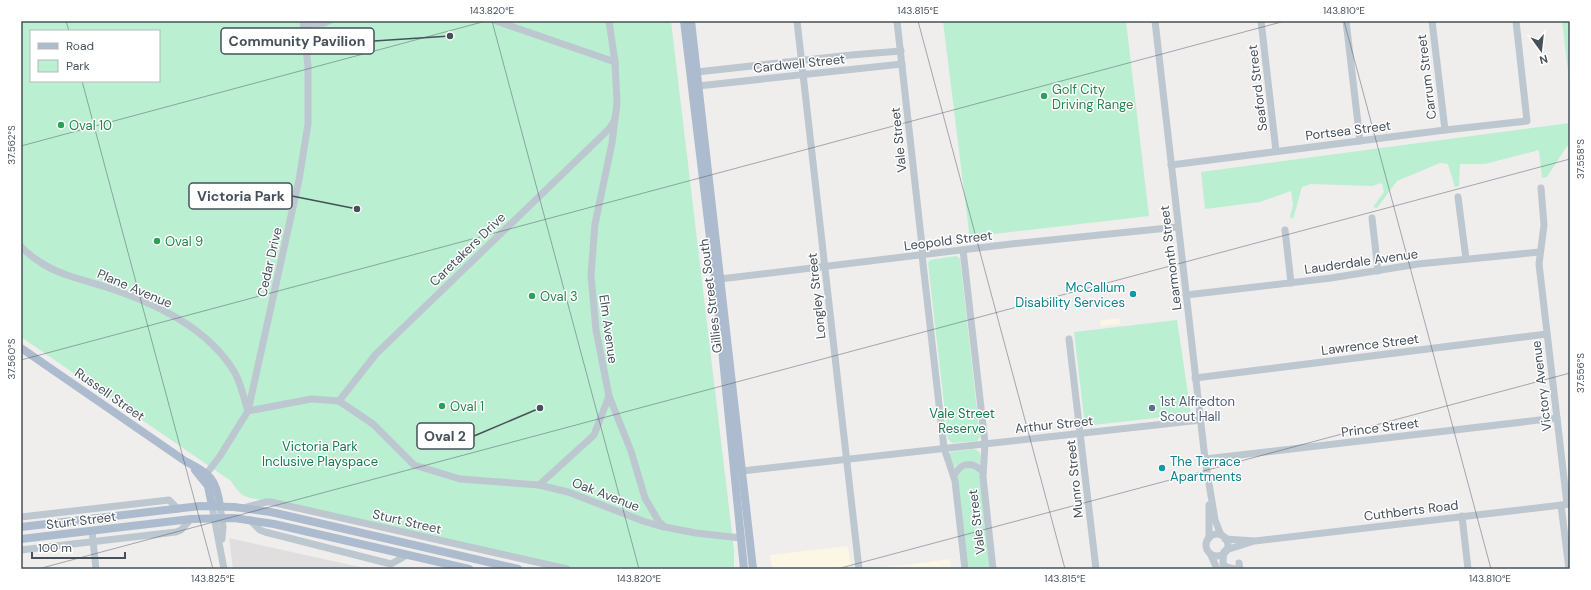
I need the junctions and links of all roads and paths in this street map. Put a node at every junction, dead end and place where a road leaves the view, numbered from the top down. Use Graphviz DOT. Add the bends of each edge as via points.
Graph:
graph roads {
  1 [pos="329,21"];
  2 [pos="496,21"];
  3 [pos="609,21"];
  4 [pos="684,21"];
  5 [pos="691,21"];
  6 [pos="797,21"];
  7 [pos="898,21"];
  8 [pos="1155,21"];
  9 [pos="1261,21"];
  10 [pos="1346,21"];
  11 [pos="1432,21"];
  12 [pos="1516,21"];
  13 [pos="304,23"];
  14 [pos="901,51"];
  15 [pos="802,61"];
  16 [pos="615,62"];
  17 [pos="902,64"];
  18 [pos="693,73"];
  19 [pos="803,74"];
  20 [pos="695,86"];
  21 [pos="615,119"];
  22 [pos="1445,130"];
  23 [pos="1360,141"];
  24 [pos="1276,152"];
  25 [pos="1172,165"];
  26 [pos="1541,188"];
  27 [pos="1458,197"];
  28 [pos="1372,218"];
  29 [pos="1178,227"];
  30 [pos="1285,230"];
  31 [pos="21,247"];
  32 [pos="964,250"];
  33 [pos="1540,252"];
  34 [pos="923,255"];
  35 [pos="1466,259"];
  36 [pos="824,267"];
  37 [pos="1378,271"];
  38 [pos="718,279"];
  39 [pos="1291,283"];
  40 [pos="1186,294"];
  41 [pos="1547,334"];
  42 [pos="1069,339"];
  43 [pos="21,348"];
  44 [pos="1195,378"];
  45 [pos="609,396"];
  46 [pos="338,401"];
  47 [pos="248,411"];
  48 [pos="1557,418"];
  49 [pos="1200,420"];
  50 [pos="1081,433"];
  51 [pos="985,443"];
  52 [pos="944,448"];
  53 [pos="846,459"];
  54 [pos="1205,459"];
  55 [pos="738,471"];
  56 [pos="983,472"];
  57 [pos="205,476"];
  58 [pos="954,476"];
  59 [pos="539,485"];
  60 [pos="1209,491"];
  61 [pos="1566,504"];
  62 [pos="216,506"];
  63 [pos="242,508"];
  64 [pos="178,509"];
  65 [pos="1462,516"];
  66 [pos="21,517"];
  67 [pos="218,517"];
  68 [pos="192,519"];
  69 [pos="250,520"];
  70 [pos="380,526"];
  71 [pos="21,527"];
  72 [pos="665,528"];
  73 [pos="92,530"];
  74 [pos="377,536"];
  75 [pos="1223,537"];
  76 [pos="741,538"];
  77 [pos="1209,538"];
  78 [pos="21,539"];
  79 [pos="93,541"];
  80 [pos="1254,541"];
  81 [pos="21,550"];
  82 [pos="1225,551"];
  83 [pos="454,554"];
  84 [pos="407,555"];
  85 [pos="1212,555"];
  86 [pos="1224,566"];
  87 [pos="454,567"];
  88 [pos="1238,567"];
  89 [pos="96,569"];
  90 [pos="224,569"];
  91 [pos="469,569"];
  92 [pos="518,569"];
  93 [pos="567,569"];
  94 [pos="744,569"];
  95 [pos="753,569"];
  96 [pos="859,569"];
  97 [pos="965,569"];
  98 [pos="993,569"];
  99 [pos="1096,569"];
  100 [pos="1217,569"];
  101 [pos="1468,569"];
  102 [pos="1569,569"];
  1 -- 13 [label="street"];
  2 -- 16 [label="street"];
  3 -- 16 [label="street, Elm Avenue"];
  4 -- 18 [label="main road, Gillies Street South"];
  5 -- 18 [label="main road, Gillies Street South"];
  6 -- 15 [label="street, Longley Street"];
  7 -- 14 [label="street, Vale Street"];
  8 -- 25 [label="street, Learmonth Street"];
  9 -- 24 [label="street, Seaford Street"];
  10 -- 23 [label="street"];
  11 -- 22 [label="street, Carrum Street"];
  12 -- 22 [label="street, Portsea Street" via="1528,121"];
  13 -- 47 [label="street, Cedar Drive" via="308,66 308,124 299,180"];
  14 -- 15 [label="street, Cardwell Street"];
  14 -- 17 [label="street, Vale Street"];
  15 -- 18 [label="street, Cardwell Street"];
  15 -- 19 [label="street, Longley Street"];
  16 -- 21 [label="street, Elm Avenue"];
  17 -- 19 [label="street, Cardwell Street"];
  17 -- 34 [label="street, Vale Street"];
  18 -- 20 [label="main road, Gillies Street South"];
  19 -- 20 [label="street, Cardwell Street"];
  19 -- 36 [label="street, Longley Street"];
  20 -- 38 [label="main road, Gillies Street South"];
  21 -- 45 [label="street, Elm Avenue" via="595,224 591,269 596,330"];
  21 -- 46 [label="street, Caretakers Drive" via="608,129 376,354"];
  22 -- 23 [label="street, Portsea Street"];
  23 -- 24 [label="street, Portsea Street"];
  24 -- 25 [label="street, Portsea Street"];
  25 -- 29 [label="street, Learmonth Street"];
  26 -- 33 [label="street, Victory Avenue" via="1544,226"];
  27 -- 35 [label="street"];
  28 -- 37 [label="street"];
  29 -- 32 [label="street, Leopold Street"];
  29 -- 40 [label="street, Learmonth Street"];
  30 -- 39 [label="street"];
  31 -- 47 [label="street, Plane Avenue" via="39,262 54,270 111,288 162,309 200,333 235,374"];
  32 -- 34 [label="street, Leopold Street"];
  32 -- 51 [label="street, Vale Street"];
  33 -- 35 [label="street, Lauderdale Avenue"];
  33 -- 41 [label="street, Victory Avenue" via="1539,264"];
  34 -- 36 [label="street, Leopold Street"];
  34 -- 52 [label="street, Vale Street"];
  35 -- 37 [label="street, Lauderdale Avenue"];
  36 -- 38 [label="street, Leopold Street"];
  36 -- 53 [label="street, Longley Street"];
  37 -- 39 [label="street, Lauderdale Avenue"];
  38 -- 55 [label="main road, Gillies Street South"];
  39 -- 40 [label="street, Lauderdale Avenue"];
  40 -- 44 [label="street, Learmonth Street"];
  41 -- 44 [label="street, Lawrence Street"];
  41 -- 48 [label="street, Victory Avenue"];
  42 -- 50 [label="street, Munro Street"];
  43 -- 57 [label="main road, Russell Street"];
  44 -- 49 [label="street, Learmonth Street"];
  45 -- 59 [label="street, Oak Avenue" via="594,435"];
  45 -- 72 [label="street, Elm Avenue" via="631,451 644,498 656,519"];
  46 -- 47 [label="street, Oak Avenue" via="311,399"];
  46 -- 59 [label="street, Oak Avenue" via="373,424 414,465 460,479"];
  47 -- 57 [label="street"];
  48 -- 54 [label="street, Prince Street"];
  48 -- 61 [label="street, Victory Avenue"];
  49 -- 50 [label="street, Arthur Street"];
  49 -- 54 [label="street, Learmonth Street"];
  50 -- 51 [label="street, Arthur Street"];
  50 -- 99 [label="street, Munro Street"];
  51 -- 52 [label="street, Arthur Street"];
  51 -- 56 [label="street, Vale Street"];
  52 -- 53 [label="street, Arthur Street"];
  52 -- 58 [label="street, Vale Street"];
  53 -- 55 [label="street, Arthur Street"];
  53 -- 96 [label="street, Longley Street"];
  54 -- 60 [label="street, Learmonth Street"];
  55 -- 76 [label="main road, Gillies Street South"];
  55 -- 95 [label="main road, Gillies Street South"];
  56 -- 58 [label="street, Vale Street" via="976,465 966,464 959,468"];
  56 -- 98 [label="street, Vale Street"];
  57 -- 62 [label="main road, Russell Street"];
  58 -- 97 [label="street, Vale Street"];
  59 -- 72 [label="street, Oak Avenue" via="568,492"];
  60 -- 75 [label="street, Learmonth Street" via="1215,520"];
  60 -- 77 [label="street, Learmonth Street"];
  61 -- 65 [label="street, Cuthberts Road"];
  61 -- 102 [label="street, Victory Avenue"];
  62 -- 63 [label="main road, Sturt Street"];
  62 -- 64 [label="main road, Sturt Street"];
  62 -- 67 [label="street, Russell Street"];
  63 -- 70 [label="street, Sturt Street" via="271,502"];
  63 -- 74 [label="main road, Sturt Street"];
  64 -- 66 [label="street, Sturt Street" via="169,500"];
  64 -- 71 [label="main road, Sturt Street"];
  65 -- 80 [label="street, Cuthberts Road"];
  65 -- 101 [label="street"];
  67 -- 68 [label="main road, Sturt Street"];
  67 -- 69 [label="main road, Sturt Street"];
  67 -- 90 [label="street, Russell Street"];
  68 -- 73 [label="main road, Sturt Street"];
  68 -- 79 [label="street, Sturt Street" via="176,532"];
  69 -- 84 [label="main road, Sturt Street"];
  69 -- 84 [label="street" via="265,532 391,564"];
  70 -- 74 [label="street"];
  70 -- 93 [label="street, Sturt Street"];
  72 -- 76 [label="street"];
  73 -- 78 [label="main road, Sturt Street"];
  73 -- 79 [label="street"];
  74 -- 83 [label="main road, Sturt Street"];
  75 -- 77 [label="street" via="1215,535"];
  75 -- 80 [label="street, Cuthberts Road"];
  75 -- 82 [label="street" via="1227,544"];
  76 -- 94 [label="main road, Gillies Street South"];
  77 -- 85 [label="street" via="1206,547"];
  79 -- 81 [label="street, Sturt Street"];
  79 -- 89 [label="street"];
  80 -- 82 [label="street, Cuthberts Road"];
  82 -- 85 [label="street" via="1217,556"];
  82 -- 86 [label="street"];
  83 -- 87 [label="street"];
  83 -- 92 [label="main road, Sturt Street"];
  84 -- 87 [label="main road, Sturt Street"];
  85 -- 100 [label="street"];
  86 -- 88 [label="street"];
  87 -- 91 [label="main road, Sturt Street"];
}
